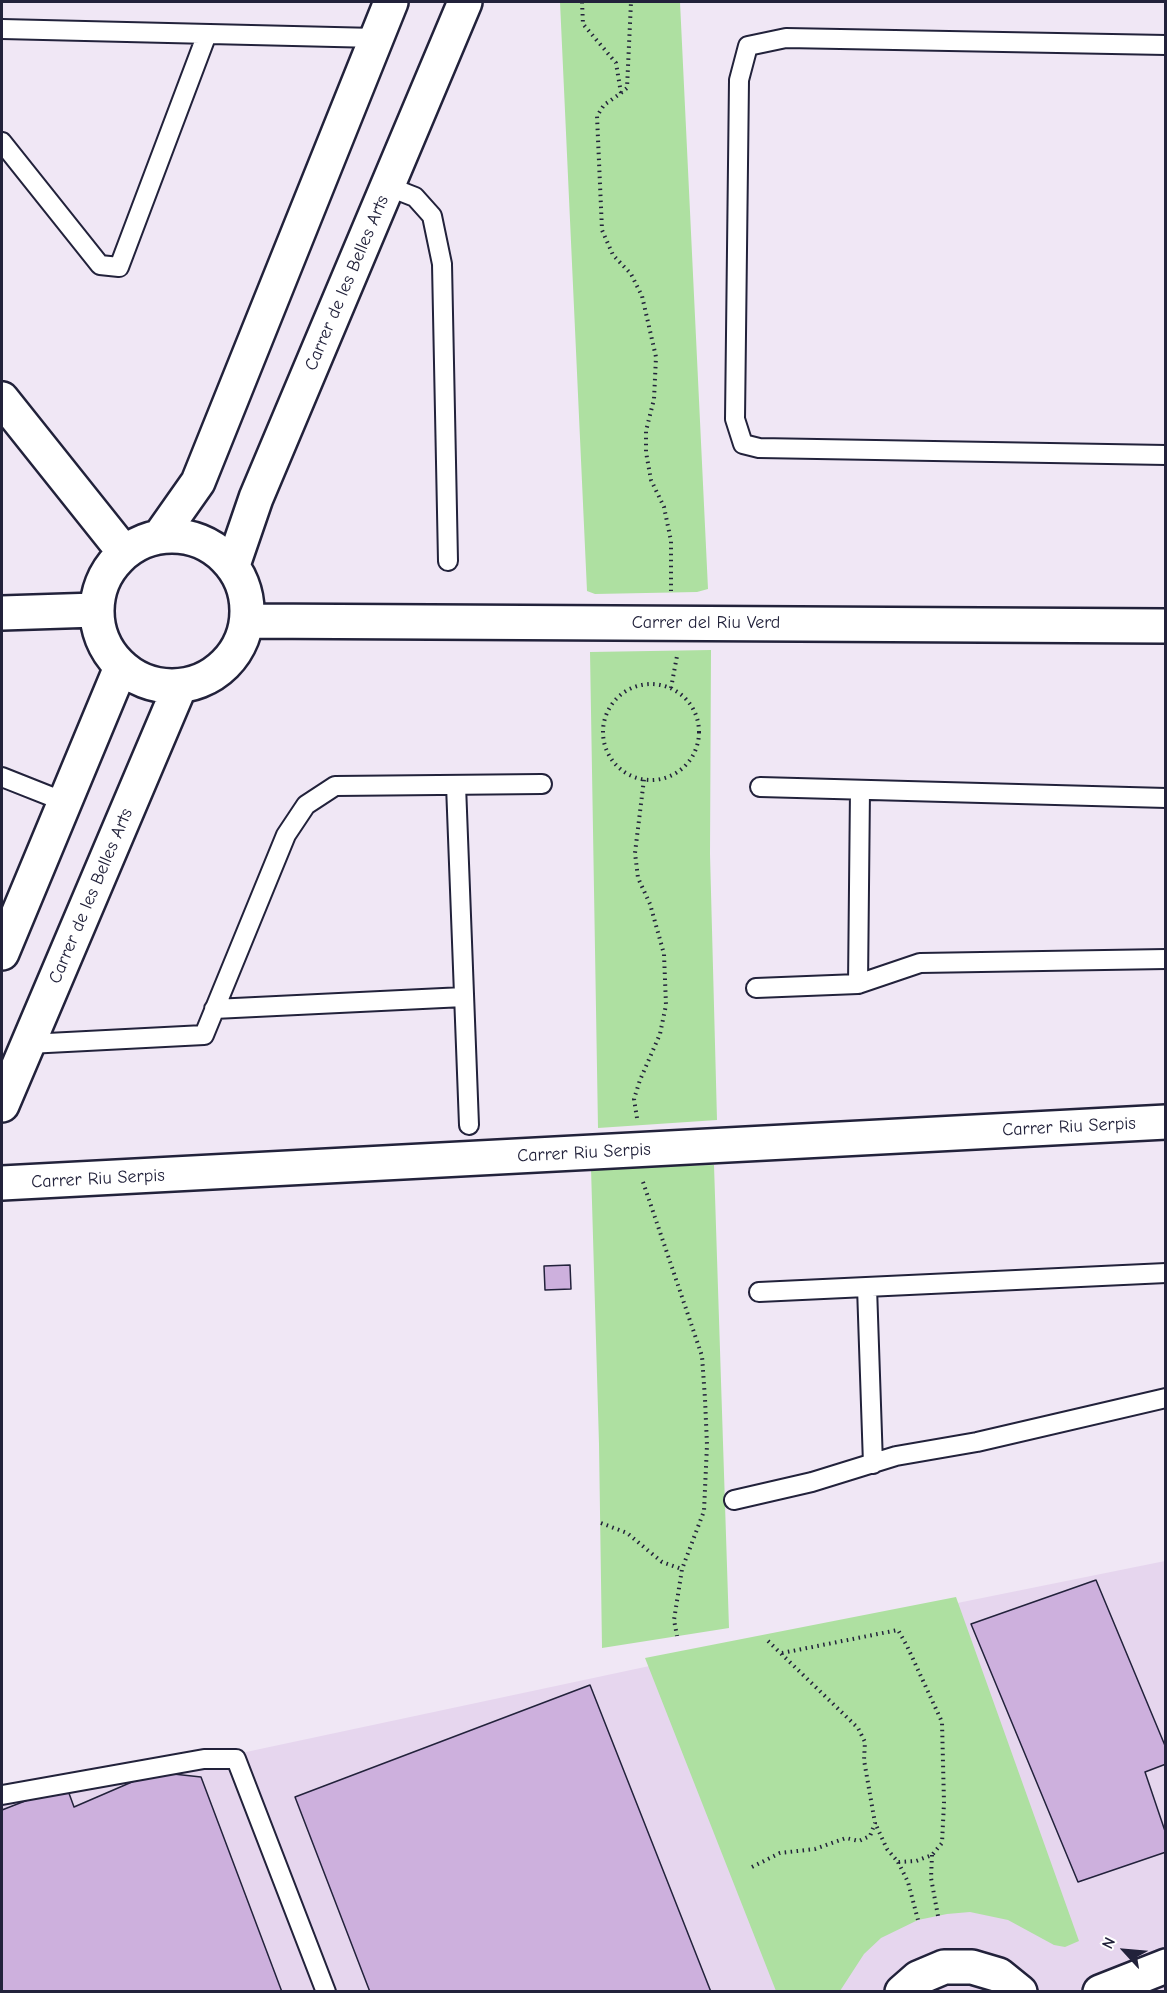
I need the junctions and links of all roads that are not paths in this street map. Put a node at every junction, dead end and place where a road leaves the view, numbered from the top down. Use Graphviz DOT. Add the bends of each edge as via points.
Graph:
graph roads {
  1 [pos="391,2"];
  2 [pos="465,2"];
  3 [pos="2,29"];
  4 [pos="207,34"];
  5 [pos="376,38"];
  6 [pos="1166,45"];
  7 [pos="2,142"];
  8 [pos="387,186"];
  9 [pos="2,399"];
  10 [pos="1166,455"];
  11 [pos="160,536"];
  12 [pos="124,552"];
  13 [pos="448,561"];
  14 [pos="232,566"];
  15 [pos="96,610"];
  16 [pos="2,613"];
  17 [pos="247,621"];
  18 [pos="1166,626"];
  19 [pos="120,667"];
  20 [pos="180,686"];
  21 [pos="2,777"];
  22 [pos="542,784"];
  23 [pos="456,785"];
  24 [pos="760,787"];
  25 [pos="861,790"];
  26 [pos="1166,798"];
  27 [pos="65,802"];
  28 [pos="2,953"];
  29 [pos="1166,958"];
  30 [pos="858,984"];
  31 [pos="756,988"];
  32 [pos="464,997"];
  33 [pos="214,1009"];
  34 [pos="28,1044"];
  35 [pos="2,1105"];
  36 [pos="1166,1122"];
  37 [pos="469,1125"];
  38 [pos="2,1184"];
  39 [pos="1166,1273"];
  40 [pos="867,1287"];
  41 [pos="759,1292"];
  42 [pos="1166,1398"];
  43 [pos="873,1464"];
  44 [pos="734,1500"];
  45 [pos="2,1795"];
  46 [pos="1166,1966"];
  47 [pos="326,1992"];
  48 [pos="902,1992"];
  49 [pos="1020,1992"];
  50 [pos="1100,1992"];
  1 -- 5 [label="street"];
  2 -- 8 [label="street, Carrer de les Belles Arts"];
  3 -- 4 [label="lane"];
  4 -- 5 [label="lane"];
  4 -- 7 [label="lane" via="119,267 100,266"];
  5 -- 11 [label="street" via="198,482"];
  6 -- 10 [label="lane" via="786,38 748,46 739,80 735,419 743,444 759,448"];
  8 -- 13 [label="lane" via="415,197 432,216 442,264"];
  8 -- 14 [label="street, Carrer de les Belles Arts" via="256,498"];
  9 -- 12 [label="street"];
  11 -- 12 [label="street"];
  11 -- 14 [label="street" via="200,541 218,551"];
  12 -- 15 [label="street" via="105,578"];
  14 -- 17 [label="street" via="242,583"];
  15 -- 16 [label="street"];
  15 -- 19 [label="street" via="107,651"];
  17 -- 18 [label="street, Carrer del Riu Verd"];
  17 -- 20 [label="street" via="240,645 225,665 204,679"];
  19 -- 20 [label="street" via="159,686"];
  19 -- 27 [label="street"];
  20 -- 34 [label="street, Carrer de les Belles Arts"];
  21 -- 27 [label="lane"];
  22 -- 23 [label="lane"];
  23 -- 32 [label="lane"];
  23 -- 33 [label="lane" via="335,786 306,805 286,835"];
  24 -- 25 [label="lane"];
  25 -- 26 [label="lane"];
  25 -- 30 [label="lane"];
  27 -- 28 [label="street"];
  29 -- 30 [label="lane" via="920,963"];
  30 -- 31 [label="lane"];
  32 -- 33 [label="lane"];
  32 -- 37 [label="lane"];
  33 -- 34 [label="lane" via="204,1035"];
  34 -- 35 [label="street, Carrer de les Belles Arts"];
  36 -- 38 [label="street, Carrer Riu Serpis"];
  39 -- 40 [label="lane"];
  40 -- 41 [label="lane"];
  40 -- 43 [label="lane"];
  42 -- 43 [label="lane"];
  43 -- 44 [label="lane"];
  45 -- 47 [label="lane" via="204,1759 236,1760"];
  46 -- 50 [label="street"];
  48 -- 49 [label="street" via="918,1978 944,1967 972,1967 999,1975"];
}
